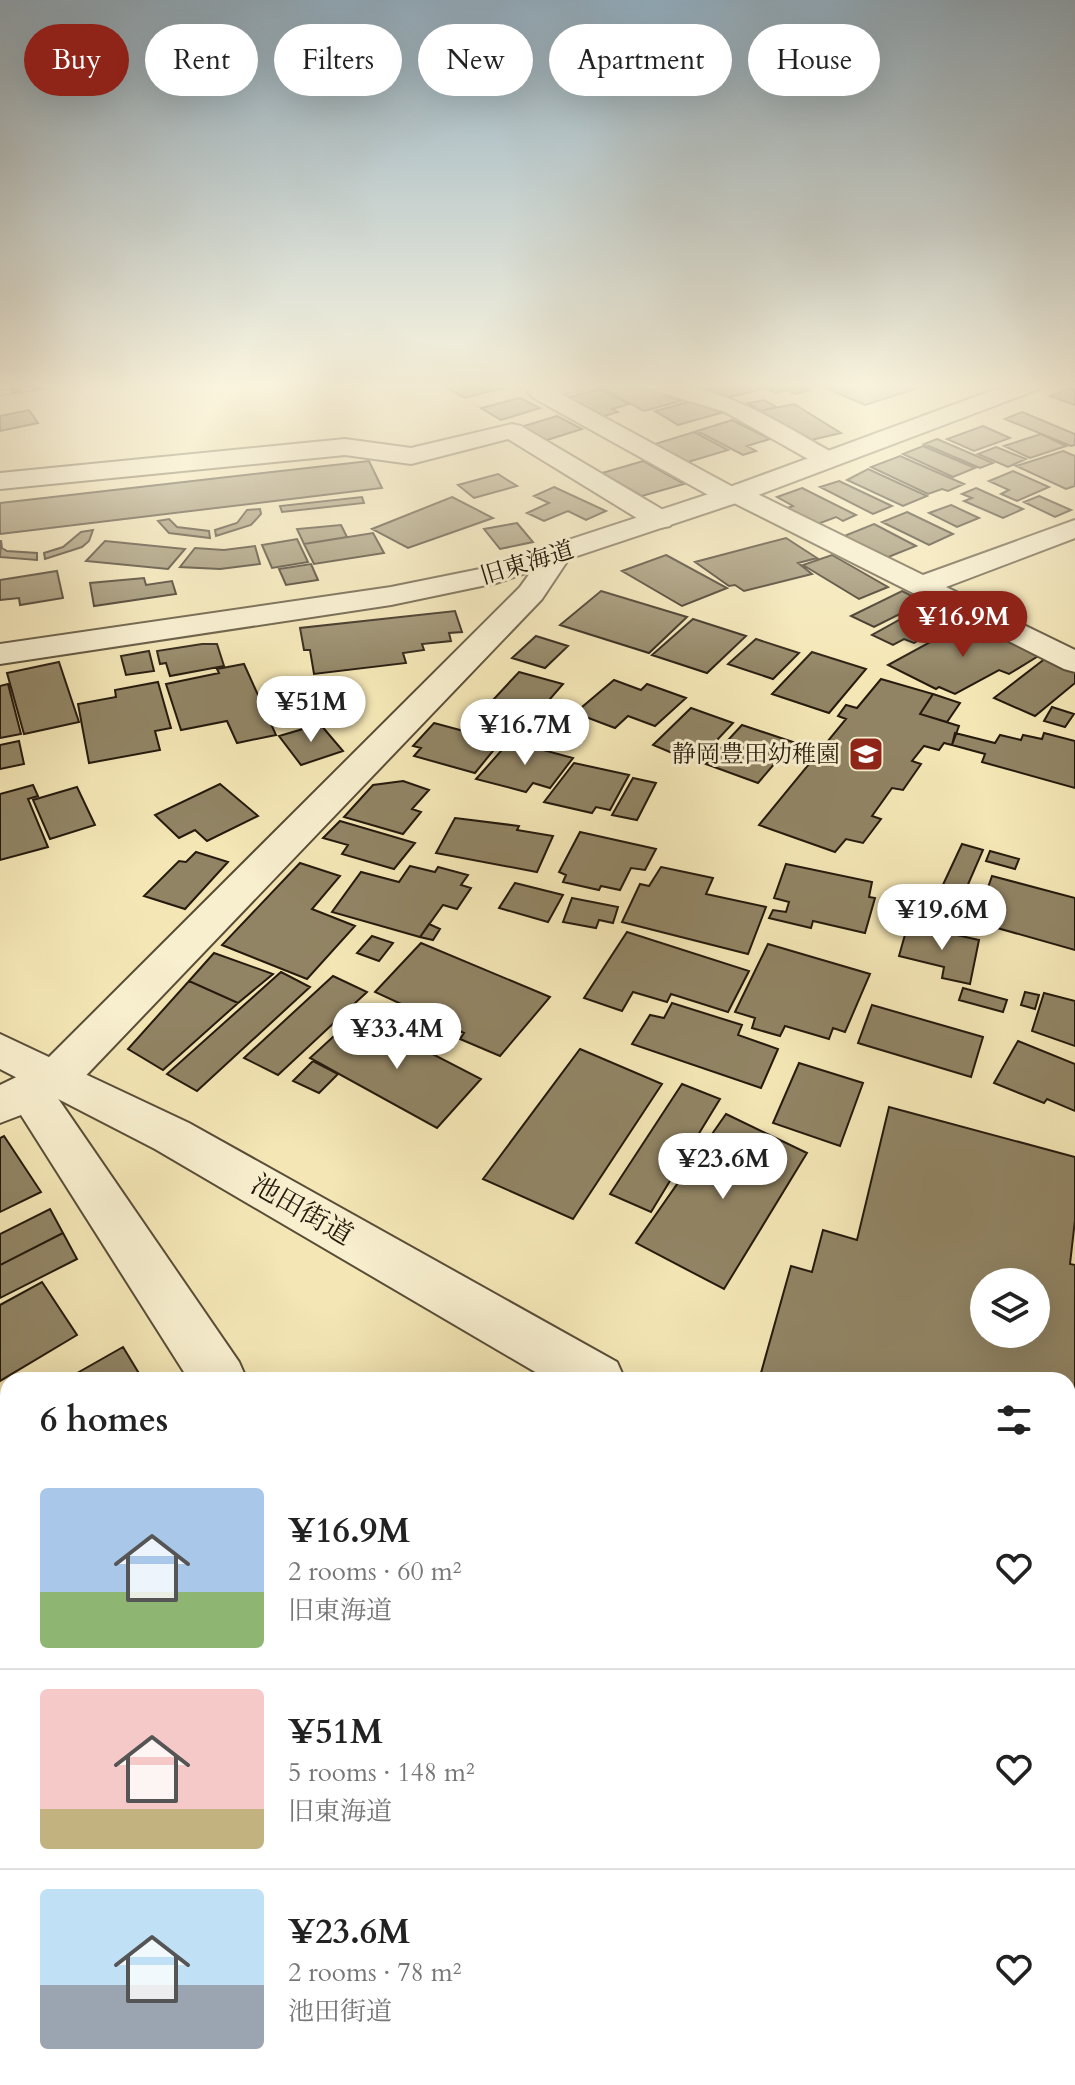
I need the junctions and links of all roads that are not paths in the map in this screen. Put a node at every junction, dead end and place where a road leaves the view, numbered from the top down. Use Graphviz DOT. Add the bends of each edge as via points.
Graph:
graph roads {
  1 [pos="596,481"];
  2 [pos="707,481"];
  3 [pos="768,481"];
  4 [pos="733,495"];
  5 [pos="660,520"];
  6 [pos="1075,528"];
  7 [pos="558,554"];
  8 [pos="923,585"];
  9 [pos="0,654"];
  10 [pos="1075,662"];
  11 [pos="0,1050"];
  12 [pos="29,1091"];
  13 [pos="215,1372"];
  14 [pos="584,1372"];
  1 -- 5 [label="street"];
  2 -- 4 [label="street"];
  3 -- 4 [label="street, 旧東海道"];
  4 -- 5 [label="street, 旧東海道"];
  4 -- 8 [label="street"];
  5 -- 7 [label="street, 旧東海道"];
  6 -- 8 [label="street"];
  7 -- 9 [label="street, 旧東海道" via="440,587"];
  7 -- 12 [label="street" via="531,593"];
  8 -- 10 [label="street"];
  11 -- 12 [label="street, 池田街道"];
  12 -- 13 [label="street"];
  12 -- 14 [label="street, 池田街道" via="172,1136"];
}
